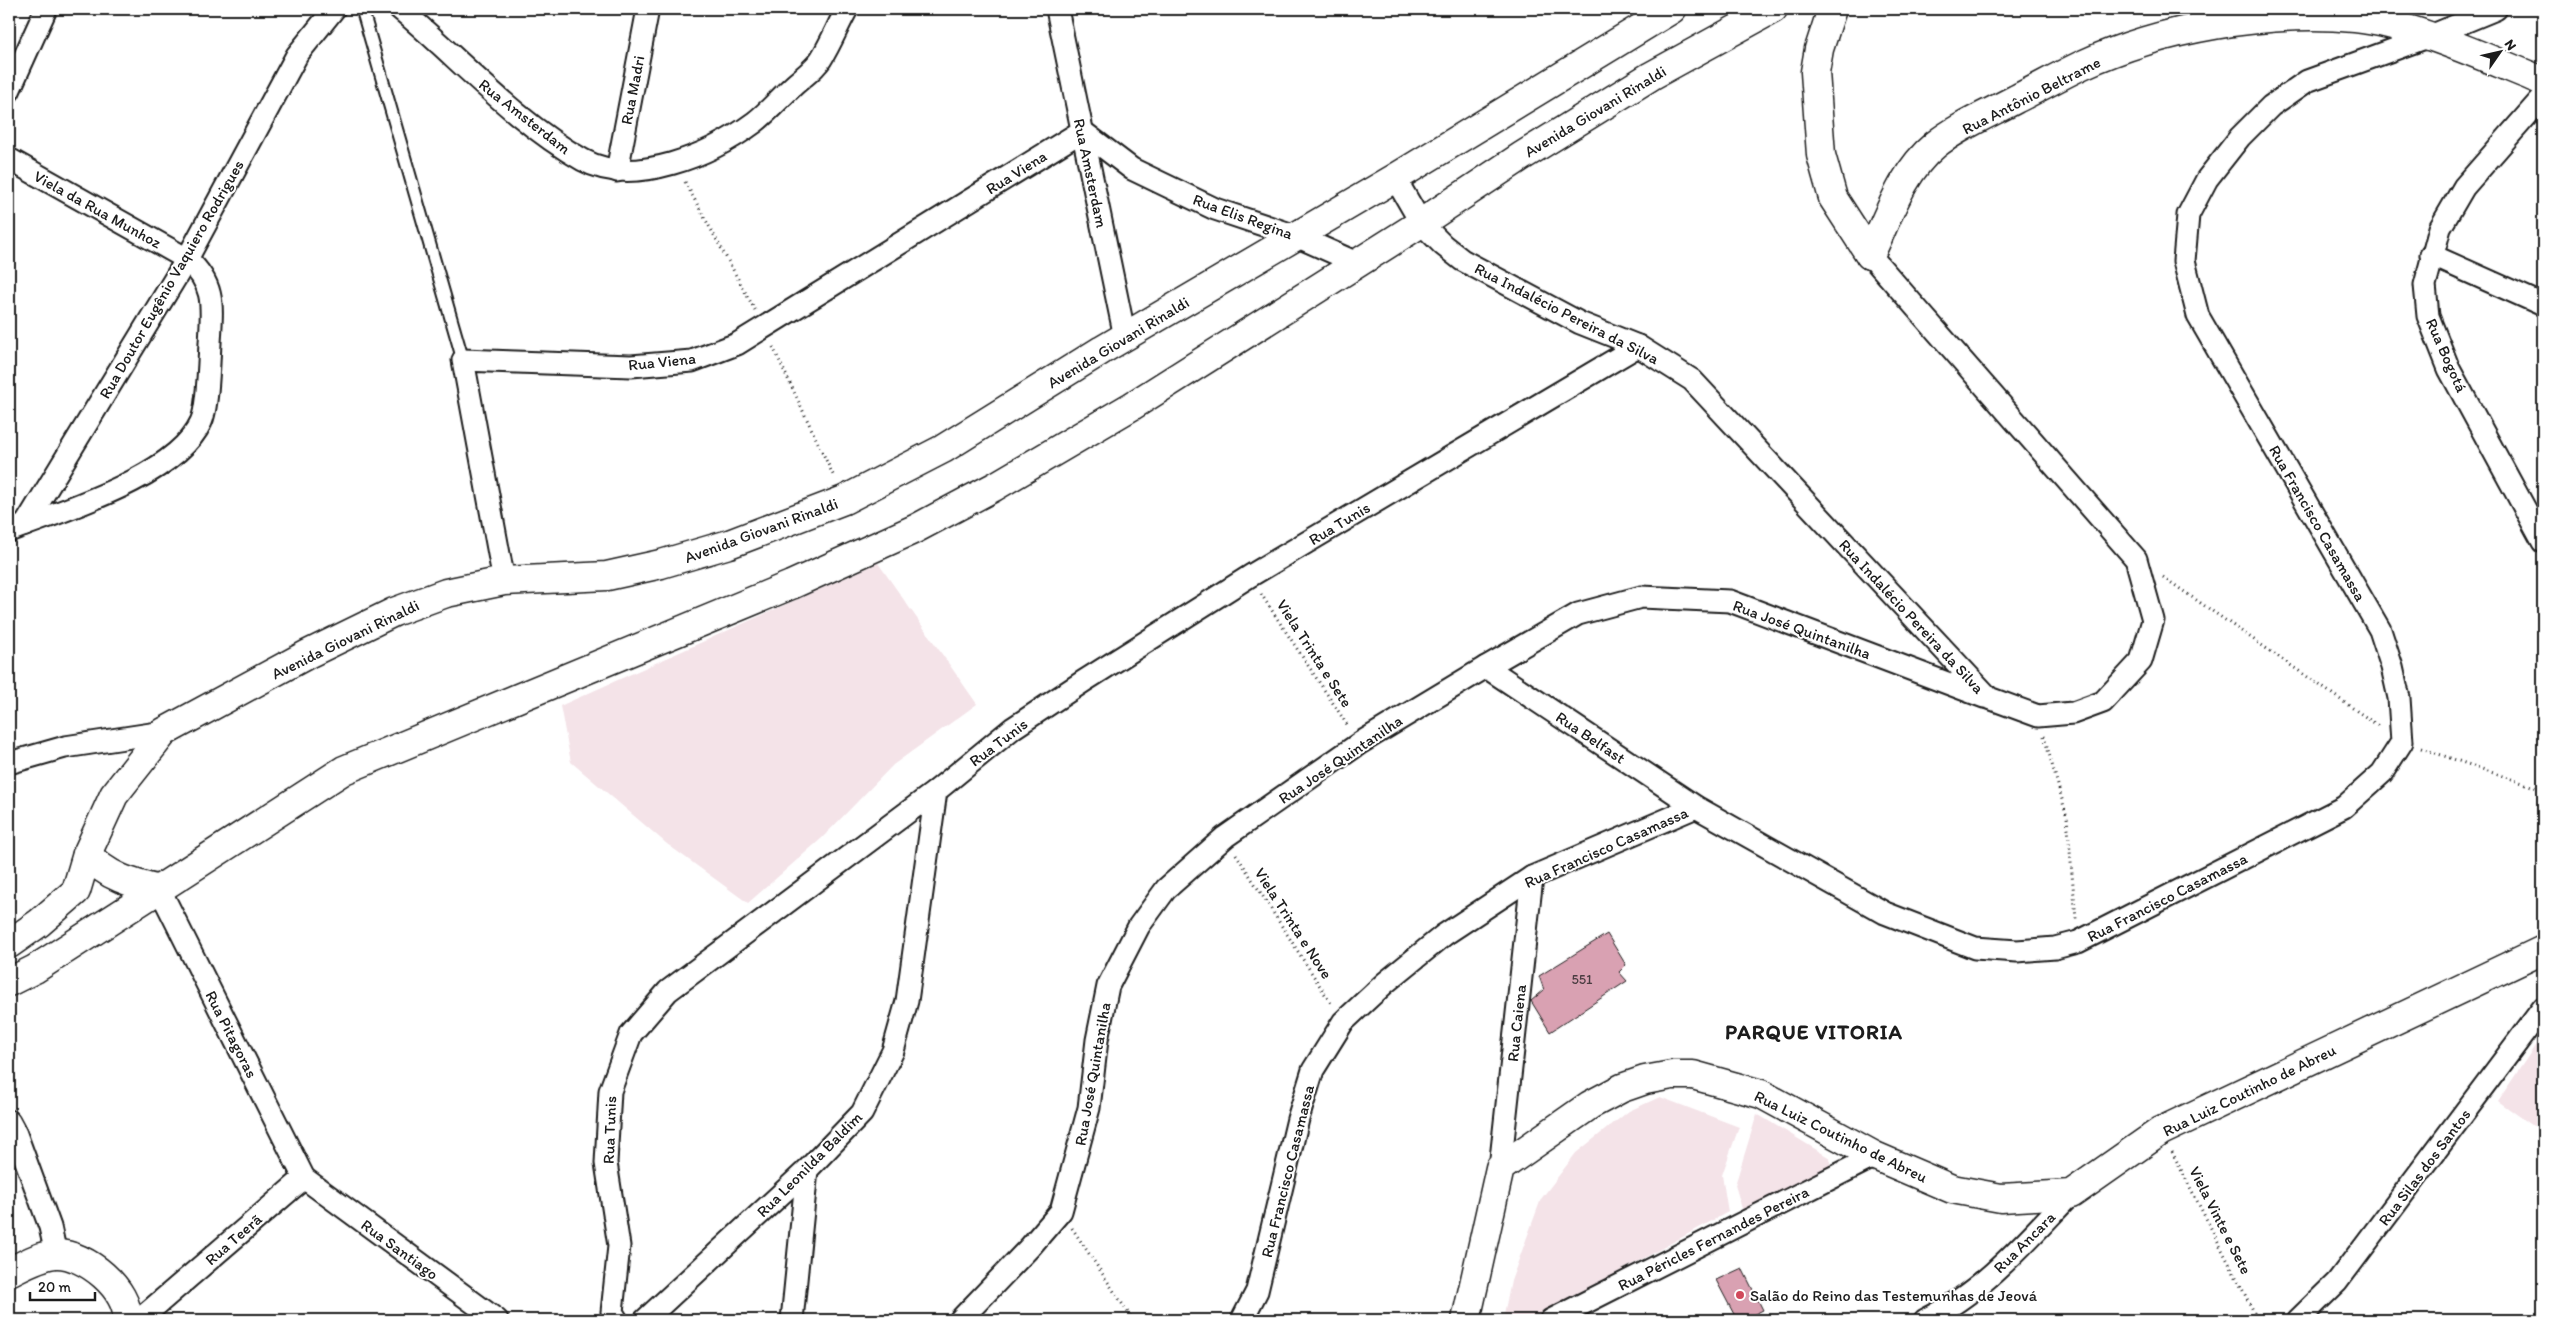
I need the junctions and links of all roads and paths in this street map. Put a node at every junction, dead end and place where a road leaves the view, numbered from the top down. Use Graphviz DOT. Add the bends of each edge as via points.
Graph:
graph roads {
  1 [pos="46,9"];
  2 [pos="334,9"];
  3 [pos="362,9"];
  4 [pos="400,9"];
  5 [pos="648,9"];
  6 [pos="847,9"];
  7 [pos="1057,9"];
  8 [pos="1672,9"];
  9 [pos="1773,9"];
  10 [pos="1832,9"];
  11 [pos="2496,9"];
  12 [pos="2428,37"];
  13 [pos="2543,81"];
  14 [pos="9,91"];
  15 [pos="2543,98"];
  16 [pos="1082,131"];
  17 [pos="9,159"];
  18 [pos="617,171"];
  19 [pos="1395,178"];
  20 [pos="1421,222"];
  21 [pos="1296,236"];
  22 [pos="2431,254"];
  23 [pos="1870,255"];
  24 [pos="187,259"];
  25 [pos="1357,263"];
  26 [pos="2543,305"];
  27 [pos="1125,337"];
  28 [pos="1638,346"];
  29 [pos="464,360"];
  30 [pos="17,528"];
  31 [pos="2541,533"];
  32 [pos="2136,559"];
  33 [pos="1250,576"];
  34 [pos="504,581"];
  35 [pos="1486,666"];
  36 [pos="1989,698"];
  37 [pos="2038,716"];
  38 [pos="164,732"];
  39 [pos="2402,742"];
  40 [pos="1360,743"];
  41 [pos="9,764"];
  42 [pos="936,790"];
  43 [pos="2543,790"];
  44 [pos="1696,807"];
  45 [pos="1225,837"];
  46 [pos="87,854"];
  47 [pos="1532,877"];
  48 [pos="160,890"];
  49 [pos="2078,942"];
  50 [pos="9,944"];
  51 [pos="2543,950"];
  52 [pos="9,982"];
  53 [pos="2543,1008"];
  54 [pos="1343,1022"];
  55 [pos="9,1121"];
  56 [pos="2161,1131"];
  57 [pos="1874,1156"];
  58 [pos="1500,1168"];
  59 [pos="807,1170"];
  60 [pos="304,1178"];
  61 [pos="2071,1194"];
  62 [pos="1061,1211"];
  63 [pos="56,1254"];
  64 [pos="9,1272"];
  65 [pos="611,1318"];
  66 [pos="127,1320"];
  67 [pos="139,1320"];
  68 [pos="497,1320"];
  69 [pos="645,1320"];
  70 [pos="792,1320"];
  71 [pos="960,1320"];
  72 [pos="1133,1320"];
  73 [pos="1242,1320"];
  74 [pos="1466,1320"];
  75 [pos="1551,1320"];
  76 [pos="1925,1320"];
  77 [pos="2258,1320"];
  78 [pos="2298,1320"];
  1 -- 14 [label="street"];
  2 -- 24 [label="street, Rua Doutor Eugênio Vaquiero Rodrigues" via="297,55"];
  3 -- 29 [label="lane"];
  4 -- 18 [label="street, Rua Amsterdam" via="544,134 584,161"];
  5 -- 18 [label="street, Rua Madri"];
  6 -- 18 [label="street, Rua Amsterdam" via="820,60 755,121 724,141 675,164"];
  7 -- 16 [label="street, Rua Amsterdam"];
  8 -- 19 [label="street, Avenida Giovani Rinaldi"];
  9 -- 20 [label="street, Avenida Giovani Rinaldi" via="1651,76"];
  10 -- 23 [label="street, Rua Indalécio Pereira da Silva" via="1815,72 1821,154 1833,198"];
  11 -- 12 [label="street, Rua Francisco Casamassa"];
  12 -- 13 [label="street, Rua Antônio Beltrame"];
  12 -- 23 [label="street, Rua Antônio Beltrame" via="2398,26 2356,18 2296,16 2216,23 2137,45 2083,65 1985,115 1934,146 1905,180"];
  12 -- 39 [label="street, Rua Francisco Casamassa" via="2307,82 2271,106 2240,136 2207,179 2188,215 2184,261 2198,316 2380,630 2392,667"];
  15 -- 22 [label="street, Rua Bogotá" via="2464,187 2440,228"];
  16 -- 21 [label="street, Rua Elis Regina" via="1132,168 1198,201"];
  16 -- 27 [label="street, Rua Amsterdam"];
  16 -- 29 [label="street, Rua Viena" via="737,344 692,361 631,366"];
  17 -- 24 [label="street, Viela da Rua Munhoz"];
  19 -- 20 [label="street"];
  19 -- 21 [label="street, Avenida Giovani Rinaldi"];
  20 -- 25 [label="street, Avenida Giovani Rinaldi"];
  20 -- 28 [label="street, Rua Indalécio Pereira da Silva" via="1462,260 1580,323"];
  21 -- 25 [label="street, Rua Elis Regina"];
  21 -- 27 [label="street, Avenida Giovani Rinaldi"];
  22 -- 26 [label="street"];
  22 -- 31 [label="street, Rua Bogotá" via="2425,285 2428,316 2450,369"];
  23 -- 32 [label="street, Rua Indalécio Pereira da Silva"];
  24 -- 30 [label="street, Rua Doutor Eugênio Vaquiero Rodrigues"];
  24 -- 30 [label="street, Viela da Rua Munhoz" via="202,273 212,305 202,422 188,440 147,475"];
  25 -- 48 [label="street, Avenida Giovani Rinaldi" via="1132,406 915,529 782,589 344,770"];
  27 -- 34 [label="street, Avenida Giovani Rinaldi" via="943,449 835,503 729,544 661,564 608,576"];
  28 -- 33 [label="street, Rua Tunis"];
  28 -- 36 [label="street, Rua Indalécio Pereira da Silva" via="1692,380"];
  29 -- 34 [label="street"];
  32 -- 37 [label="street, Rua Indalécio Pereira da Silva" via="2153,620 2141,661 2103,702 2073,714"];
  32 -- 39 [label="path"];
  33 -- 40 [label="path, Viela Trinta e Sete"];
  33 -- 42 [label="street, Rua Tunis" via="1013,728"];
  34 -- 38 [label="street, Avenida Giovani Rinaldi" via="446,594 394,612 308,654"];
  35 -- 36 [label="street, Rua José Quintanilha" via="1578,614 1641,597 1730,601"];
  35 -- 40 [label="street, Rua José Quintanilha"];
  35 -- 44 [label="street, Rua Belfast"];
  36 -- 37 [label="street, Rua Indalécio Pereira da Silva"];
  37 -- 49 [label="path" via="2066,817"];
  38 -- 41 [label="street" via="64,748"];
  38 -- 46 [label="street, Avenida Giovani Rinaldi" via="114,796"];
  39 -- 43 [label="path"];
  39 -- 49 [label="street, Rua Francisco Casamassa" via="2382,773 2344,807"];
  40 -- 45 [label="street, Rua José Quintanilha"];
  42 -- 59 [label="street, Rua Leonilda Baldim" via="908,1001 893,1051 862,1113"];
  42 -- 65 [label="street, Rua Tunis" via="668,991 632,1034 610,1091 606,1163 619,1246"];
  44 -- 47 [label="street, Rua Francisco Casamassa"];
  44 -- 49 [label="street, Rua Francisco Casamassa" via="1885,913 1975,948 2017,951 2055,948"];
  45 -- 54 [label="path, Viela Trinta e Nove"];
  45 -- 62 [label="street, Rua José Quintanilha" via="1166,889 1139,926 1108,986 1097,1040 1090,1108"];
  46 -- 48 [label="street" via="110,874"];
  46 -- 50 [label="street, Avenida Giovani Rinaldi" via="76,891"];
  47 -- 54 [label="street, Rua Francisco Casamassa" via="1444,935"];
  47 -- 58 [label="street, Rua Caiena"];
  48 -- 52 [label="street, Avenida Giovani Rinaldi" via="35,970"];
  48 -- 60 [label="street, Rua Pitagoras"];
  51 -- 56 [label="street, Rua Luiz Coutinho de Abreu"];
  53 -- 78 [label="street, Rua Silas dos Santos" via="2337,1282"];
  54 -- 73 [label="street, Rua Francisco Casamassa" via="1312,1070 1258,1291"];
  55 -- 63 [label="street" via="50,1227"];
  56 -- 61 [label="street, Rua Luiz Coutinho de Abreu"];
  56 -- 77 [label="path, Viela Vinte e Sete"];
  57 -- 58 [label="street, Rua Luiz Coutinho de Abreu" via="1761,1094 1693,1075 1672,1075 1622,1088 1590,1105"];
  57 -- 61 [label="street, Rua Luiz Coutinho de Abreu" via="1952,1189 2001,1198"];
  57 -- 75 [label="street, Rua Péricles Fernandes Pereira"];
  58 -- 74 [label="street"];
  59 -- 69 [label="street, Rua Leonilda Baldim"];
  59 -- 70 [label="street"];
  60 -- 67 [label="street, Rua Teerã"];
  60 -- 68 [label="street, Rua Santiago"];
  61 -- 76 [label="street, Rua Ancara" via="1998,1270 1940,1313"];
  62 -- 71 [label="street, Rua José Quintanilha"];
  62 -- 72 [label="path"];
  63 -- 64 [label="street" via="37,1258"];
  63 -- 66 [label="street" via="77,1257 100,1272 122,1296"];
}
